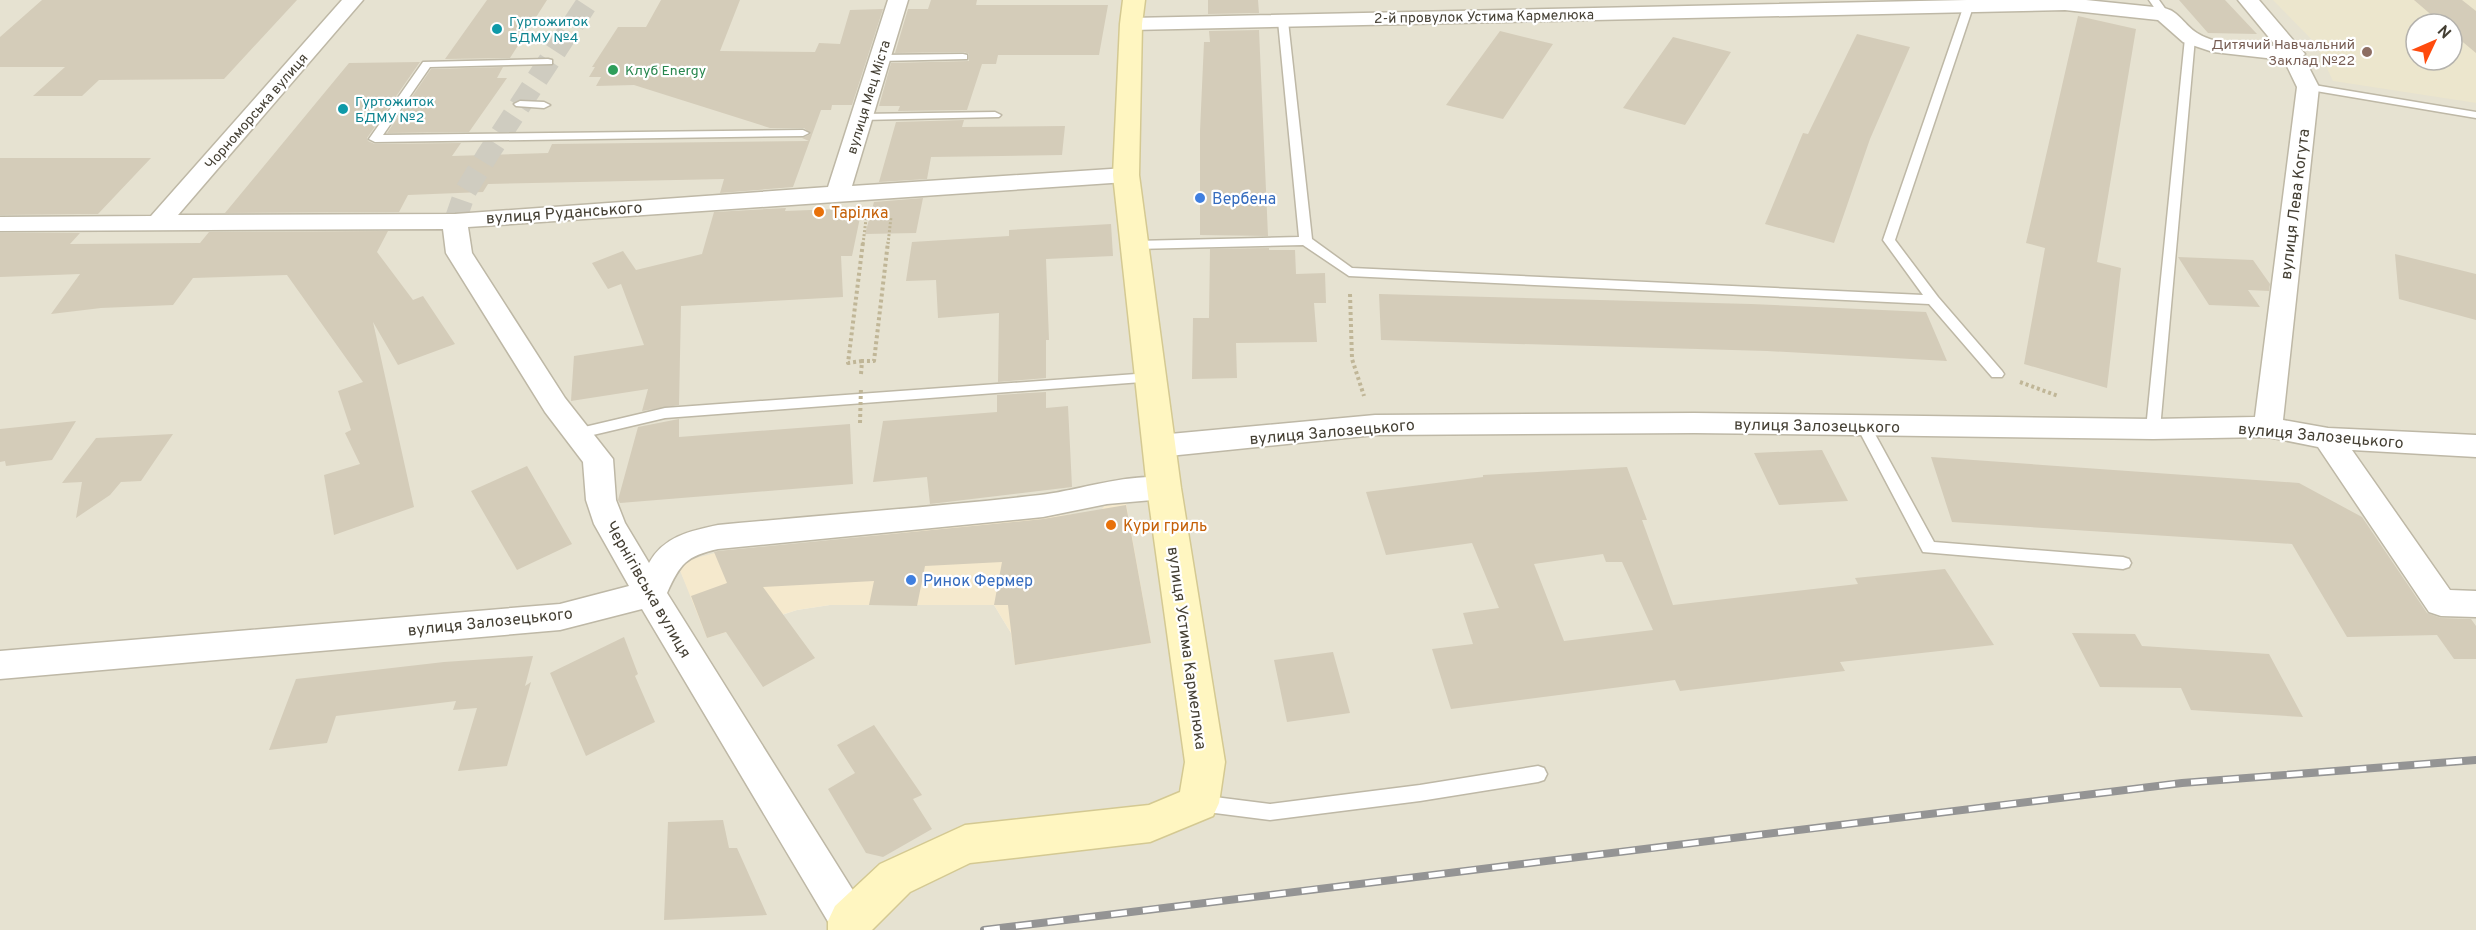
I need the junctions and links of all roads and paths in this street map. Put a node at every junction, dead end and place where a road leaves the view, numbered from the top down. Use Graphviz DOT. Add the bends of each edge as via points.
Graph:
graph roads {
  1 [pos="353,0"];
  2 [pos="898,0"];
  3 [pos="1134,0"];
  4 [pos="2248,0"];
  5 [pos="1968,7"];
  6 [pos="2159,7"];
  7 [pos="1282,21"];
  8 [pos="1131,24"];
  9 [pos="2190,38"];
  10 [pos="2294,54"];
  11 [pos="963,57"];
  12 [pos="880,58"];
  13 [pos="548,62"];
  14 [pos="2308,87"];
  15 [pos="520,104"];
  16 [pos="544,105"];
  17 [pos="994,115"];
  18 [pos="2476,115"];
  19 [pos="861,117"];
  20 [pos="803,133"];
  21 [pos="1126,176"];
  22 [pos="883,190"];
  23 [pos="838,193"];
  24 [pos="879,216"];
  25 [pos="455,221"];
  26 [pos="159,222"];
  27 [pos="0,225"];
  28 [pos="1306,240"];
  29 [pos="1135,245"];
  30 [pos="1349,273"];
  31 [pos="1933,300"];
  32 [pos="862,362"];
  33 [pos="1996,374"];
  34 [pos="1150,378"];
  35 [pos="2059,396"];
  36 [pos="860,423"];
  37 [pos="1375,425"];
  38 [pos="1863,425"];
  39 [pos="2268,428"];
  40 [pos="2153,429"];
  41 [pos="576,434"];
  42 [pos="2328,438"];
  43 [pos="1159,446"];
  44 [pos="2476,446"];
  45 [pos="1164,488"];
  46 [pos="2123,562"];
  47 [pos="650,594"];
  48 [pos="2476,604"];
  49 [pos="0,665"];
  50 [pos="1538,774"];
  51 [pos="1199,803"];
  52 [pos="850,925"];
  1 -- 26 [label="street, Чорноморська вулиця"];
  2 -- 12 [label="street, вулиця Мец Міста"];
  3 -- 8 [label="street, вулиця Устима Кармелюка"];
  4 -- 10 [label="street, вулиця Лева Когута"];
  5 -- 6 [label="street, 2-й провулок Устима Кармелюка"];
  5 -- 7 [label="street, 2-й провулок Устима Кармелюка"];
  5 -- 31 [label="lane" via="1889,240"];
  6 -- 9 [label="street, 2-й провулок Устима Кармелюка"];
  7 -- 8 [label="street, 2-й провулок Устима Кармелюка"];
  7 -- 28 [label="lane"];
  8 -- 21 [label="street, вулиця Устима Кармелюка"];
  9 -- 10 [label="street, 2-й провулок Устима Кармелюка" via="2220,48"];
  9 -- 40 [label="lane"];
  10 -- 14 [label="street, вулиця Лева Когута"];
  11 -- 12 [label="lane"];
  12 -- 19 [label="street, вулиця Мец Міста"];
  13 -- 20 [label="lane" via="427,64 375,139"];
  14 -- 18 [label="lane"];
  14 -- 39 [label="street, вулиця Лева Когута"];
  15 -- 16 [label="lane"];
  17 -- 19 [label="lane"];
  19 -- 23 [label="street, вулиця Мец Міста"];
  21 -- 22 [label="street, вулиця Руданського"];
  21 -- 29 [label="street, вулиця Устима Кармелюка"];
  22 -- 23 [label="street, вулиця Руданського"];
  22 -- 24 [label="path"];
  23 -- 25 [label="street, вулиця Руданського"];
  24 -- 32 [label="path" via="891,215 874,361"];
  24 -- 32 [label="path" via="866,216 849,363"];
  25 -- 26 [label="street, вулиця Руданського"];
  25 -- 41 [label="street, Чернігівська вулиця" via="459,253"];
  26 -- 27 [label="street, вулиця Руданського"];
  28 -- 29 [label="lane"];
  28 -- 30 [label="lane"];
  29 -- 34 [label="street, вулиця Устима Кармелюка"];
  30 -- 31 [label="lane"];
  30 -- 37 [label="path" via="1352,359"];
  31 -- 33 [label="lane"];
  32 -- 36 [label="path, bridge"];
  33 -- 35 [label="path"];
  34 -- 41 [label="lane" via="665,413"];
  34 -- 43 [label="street, вулиця Устима Кармелюка"];
  37 -- 38 [label="street, вулиця Залозецького"];
  37 -- 43 [label="street, вулиця Залозецького"];
  38 -- 40 [label="street, вулиця Залозецького"];
  38 -- 46 [label="lane" via="1929,548"];
  39 -- 40 [label="street, вулиця Залозецького"];
  39 -- 42 [label="street, вулиця Залозецького"];
  41 -- 47 [label="street, Чернігівська вулиця" via="598,459 601,500 607,516"];
  42 -- 44 [label="street, вулиця Залозецького"];
  42 -- 48 [label="street" via="2440,603"];
  43 -- 45 [label="street, вулиця Устима Кармелюка"];
  45 -- 47 [label="street" via="1107,493 1043,506 718,537 685,544 665,560"];
  45 -- 51 [label="street, вулиця Устима Кармелюка" via="1205,762"];
  47 -- 49 [label="street, вулиця Залозецького" via="560,617"];
  47 -- 52 [label="street, Чернігівська вулиця"];
  50 -- 51 [label="lane" via="1420,794 1270,812"];
  51 -- 52 [label="street" via="1150,822 965,844 895,878"];
}
